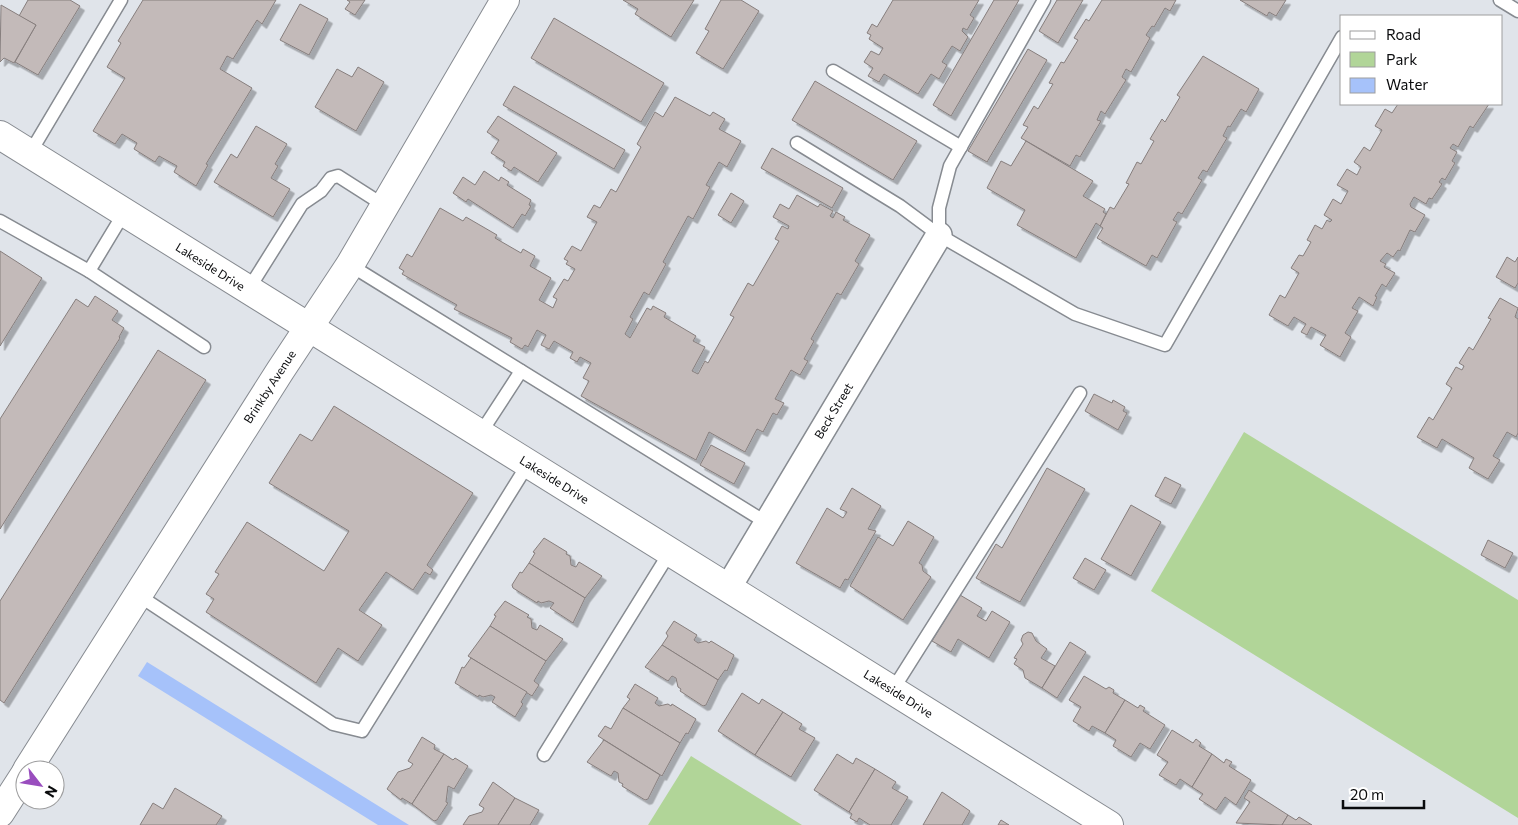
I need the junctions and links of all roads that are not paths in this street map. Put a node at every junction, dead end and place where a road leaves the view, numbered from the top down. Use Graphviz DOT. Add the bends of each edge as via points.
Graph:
graph roads {
  1 [pos="121,0"];
  2 [pos="505,0"];
  3 [pos="1044,0"];
  4 [pos="1500,0"];
  5 [pos="1518,11"];
  6 [pos="1340,40"];
  7 [pos="834,71"];
  8 [pos="0,134"];
  9 [pos="797,143"];
  10 [pos="962,147"];
  11 [pos="30,153"];
  12 [pos="385,206"];
  13 [pos="124,213"];
  14 [pos="0,220"];
  15 [pos="939,235"];
  16 [pos="350,265"];
  17 [pos="88,271"];
  18 [pos="248,290"];
  19 [pos="309,329"];
  20 [pos="204,347"];
  21 [pos="521,371"];
  22 [pos="1080,393"];
  23 [pos="480,434"];
  24 [pos="528,464"];
  25 [pos="767,523"];
  26 [pos="670,552"];
  27 [pos="728,588"];
  28 [pos="138,596"];
  29 [pos="892,690"];
  30 [pos="544,755"];
  31 [pos="33,760"];
  32 [pos="15,790"];
  33 [pos="0,813"];
  34 [pos="1109,825"];
  1 -- 11 [label="lane"];
  2 -- 12 [label="street, Brinkby Avenue"];
  3 -- 10 [label="lane"];
  4 -- 5 [label="lane"];
  6 -- 15 [label="lane" via="1165,344 1075,314"];
  7 -- 10 [label="lane"];
  8 -- 11 [label="street, Lakeside Drive"];
  9 -- 15 [label="lane" via="900,206"];
  10 -- 15 [label="lane" via="950,166 939,208"];
  11 -- 13 [label="street, Lakeside Drive"];
  12 -- 16 [label="street, Brinkby Avenue"];
  12 -- 18 [label="lane" via="338,176 331,178 321,191 302,204"];
  13 -- 17 [label="lane"];
  13 -- 18 [label="street, Lakeside Drive"];
  14 -- 17 [label="lane"];
  15 -- 25 [label="street, Beck Street"];
  16 -- 19 [label="street, Brinkby Avenue"];
  16 -- 21 [label="lane"];
  17 -- 20 [label="lane"];
  18 -- 19 [label="street, Lakeside Drive"];
  19 -- 23 [label="street, Lakeside Drive"];
  19 -- 28 [label="street, Brinkby Avenue"];
  21 -- 23 [label="lane"];
  21 -- 25 [label="lane"];
  22 -- 29 [label="lane"];
  23 -- 24 [label="street, Lakeside Drive"];
  24 -- 26 [label="street, Lakeside Drive"];
  24 -- 28 [label="lane" via="362,731 333,724"];
  25 -- 27 [label="street, Beck Street"];
  26 -- 27 [label="street, Lakeside Drive"];
  26 -- 30 [label="lane"];
  27 -- 29 [label="street, Lakeside Drive"];
  28 -- 31 [label="street, Brinkby Avenue"];
  29 -- 34 [label="street, Lakeside Drive"];
  32 -- 33 [label="street"];
}
